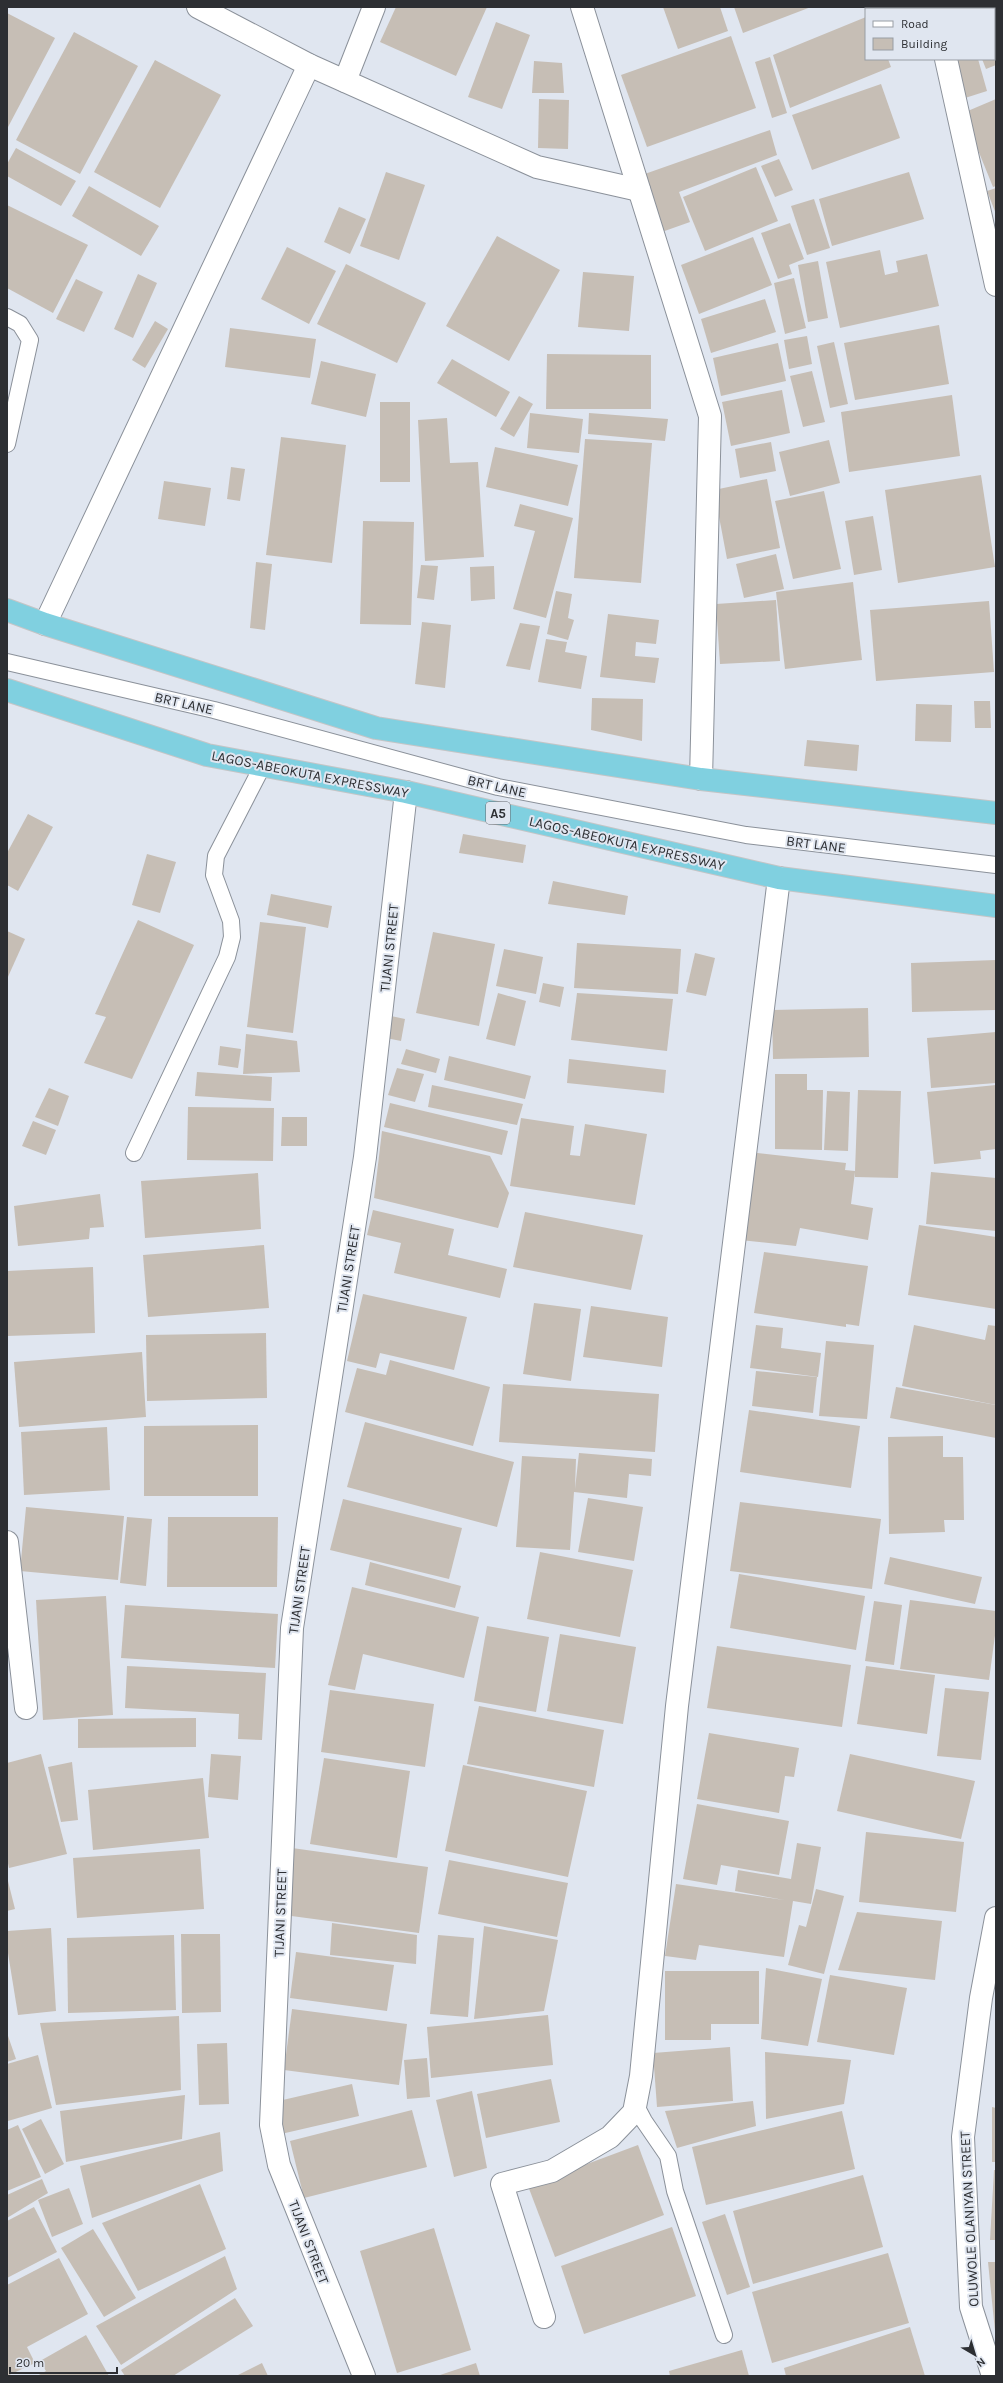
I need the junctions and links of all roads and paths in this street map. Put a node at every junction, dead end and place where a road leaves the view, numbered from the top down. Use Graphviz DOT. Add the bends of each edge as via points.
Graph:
graph roads {
  1 [pos="198,7"];
  2 [pos="374,7"];
  3 [pos="582,7"];
  4 [pos="946,60"];
  5 [pos="309,65"];
  6 [pos="345,81"];
  7 [pos="639,190"];
  8 [pos="996,285"];
  9 [pos="7,317"];
  10 [pos="7,444"];
  11 [pos="7,610"];
  12 [pos="44,624"];
  13 [pos="7,662"];
  14 [pos="7,690"];
  15 [pos="263,765"];
  16 [pos="701,779"];
  17 [pos="406,792"];
  18 [pos="996,813"];
  19 [pos="996,865"];
  20 [pos="779,878"];
  21 [pos="996,906"];
  22 [pos="134,1153"];
  23 [pos="7,1542"];
  24 [pos="26,1708"];
  25 [pos="996,1918"];
  26 [pos="636,2104"];
  27 [pos="544,2317"];
  28 [pos="724,2335"];
  29 [pos="364,2376"];
  30 [pos="993,2376"];
  1 -- 5 [label="street"];
  2 -- 6 [label="street"];
  3 -- 7 [label="street"];
  4 -- 8 [label="street"];
  5 -- 6 [label="street"];
  5 -- 12 [label="street"];
  6 -- 7 [label="street" via="537,167"];
  7 -- 16 [label="street" via="710,416"];
  9 -- 10 [label="lane" via="20,324 30,340"];
  11 -- 12 [label="highway"];
  12 -- 16 [label="highway" via="376,728"];
  13 -- 19 [label="lane, BRT LANE" via="214,710 498,787 746,835"];
  14 -- 15 [label="highway, LAGOS-ABEOKUTA EXPRESSWAY / A5" via="207,755"];
  15 -- 17 [label="highway, LAGOS-ABEOKUTA EXPRESSWAY / A5"];
  15 -- 22 [label="lane" via="216,856 214,875 231,920 232,938 227,957"];
  16 -- 18 [label="highway"];
  17 -- 20 [label="highway, LAGOS-ABEOKUTA EXPRESSWAY / A5"];
  17 -- 29 [label="street, TIJANI STREET" via="365,1157 292,1628 271,2125 279,2165"];
  20 -- 21 [label="highway, LAGOS-ABEOKUTA EXPRESSWAY / A5"];
  20 -- 26 [label="street" via="677,1706 641,2076"];
  23 -- 24 [label="street"];
  25 -- 30 [label="street, OLUWOLE OLANIYAN STREET" via="981,1998 962,2137 971,2307"];
  26 -- 27 [label="street" via="634,2112 610,2137 552,2171 502,2184"];
  26 -- 28 [label="lane" via="644,2121 668,2156 675,2191"];
}
